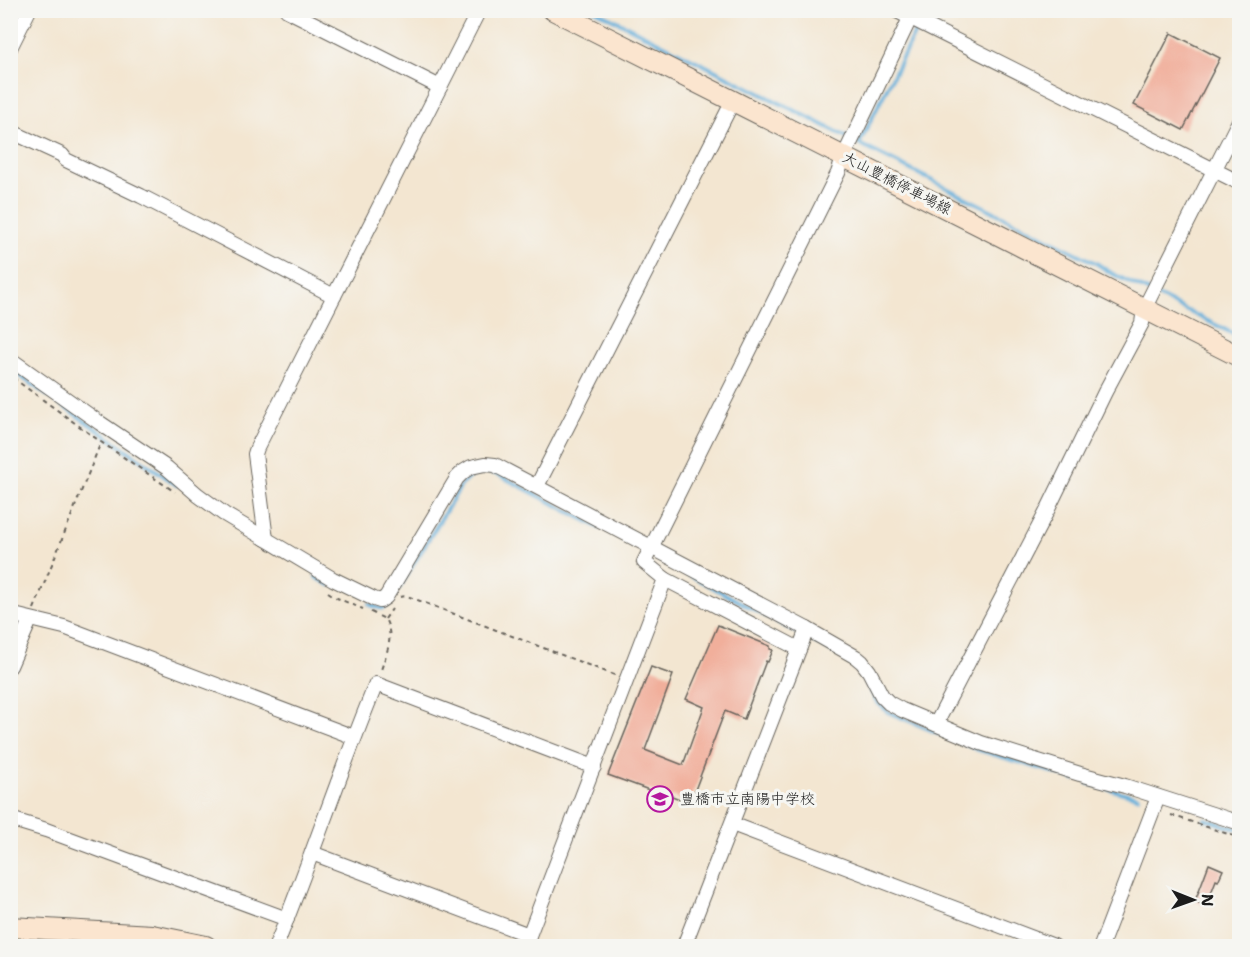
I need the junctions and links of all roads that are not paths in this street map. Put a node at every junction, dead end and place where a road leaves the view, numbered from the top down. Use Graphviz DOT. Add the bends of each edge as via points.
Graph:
graph roads {
  1 [pos="29,10"];
  2 [pos="287,10"];
  3 [pos="479,10"];
  4 [pos="553,10"];
  5 [pos="895,10"];
  6 [pos="912,16"];
  7 [pos="10,48"];
  8 [pos="440,87"];
  9 [pos="732,101"];
  10 [pos="1239,119"];
  11 [pos="10,131"];
  12 [pos="846,152"];
  13 [pos="1214,170"];
  14 [pos="1239,183"];
  15 [pos="334,296"];
  16 [pos="1150,297"];
  17 [pos="1239,357"];
  18 [pos="10,359"];
  19 [pos="537,486"];
  20 [pos="266,539"];
  21 [pos="652,546"];
  22 [pos="664,579"];
  23 [pos="10,614"];
  24 [pos="30,620"];
  25 [pos="803,640"];
  26 [pos="10,666"];
  27 [pos="936,724"];
  28 [pos="354,737"];
  29 [pos="594,767"];
  30 [pos="1155,804"];
  31 [pos="10,819"];
  32 [pos="1239,823"];
  33 [pos="732,824"];
  34 [pos="312,854"];
  35 [pos="287,919"];
  36 [pos="10,927"];
  37 [pos="527,941"];
  38 [pos="206,946"];
  39 [pos="276,946"];
  40 [pos="684,946"];
  41 [pos="1054,946"];
  42 [pos="1101,946"];
  1 -- 7 [label="street"];
  2 -- 8 [label="street"];
  3 -- 8 [label="street"];
  4 -- 9 [label="main road, 大山豊橋停車場線"];
  5 -- 6 [label="street"];
  6 -- 12 [label="street"];
  6 -- 13 [label="street"];
  8 -- 15 [label="street"];
  9 -- 12 [label="main road, 大山豊橋停車場線"];
  9 -- 19 [label="street"];
  10 -- 13 [label="street"];
  11 -- 15 [label="street"];
  12 -- 16 [label="main road, 大山豊橋停車場線"];
  12 -- 21 [label="street"];
  13 -- 14 [label="street"];
  13 -- 16 [label="street"];
  15 -- 20 [label="street" via="255,454"];
  16 -- 17 [label="main road, 大山豊橋停車場線"];
  16 -- 27 [label="street" via="1142,324"];
  18 -- 20 [label="street" via="167,468 224,514"];
  19 -- 20 [label="street" via="495,465 471,467 463,472 380,601 333,579"];
  19 -- 21 [label="street"];
  21 -- 22 [label="street" via="644,562"];
  21 -- 25 [label="street"];
  22 -- 25 [label="street"];
  22 -- 29 [label="street"];
  23 -- 24 [label="street"];
  24 -- 26 [label="street"];
  24 -- 28 [label="street" via="64,627"];
  25 -- 27 [label="street" via="862,662 889,703"];
  25 -- 33 [label="street"];
  27 -- 30 [label="street" via="981,744"];
  28 -- 29 [label="street" via="376,684"];
  28 -- 34 [label="street"];
  29 -- 37 [label="street"];
  30 -- 32 [label="street"];
  30 -- 42 [label="street"];
  31 -- 35 [label="street"];
  33 -- 40 [label="street"];
  33 -- 41 [label="street"];
  34 -- 35 [label="street"];
  34 -- 37 [label="street"];
  35 -- 39 [label="street"];
  36 -- 38 [label="main road" via="152,935"];
}
